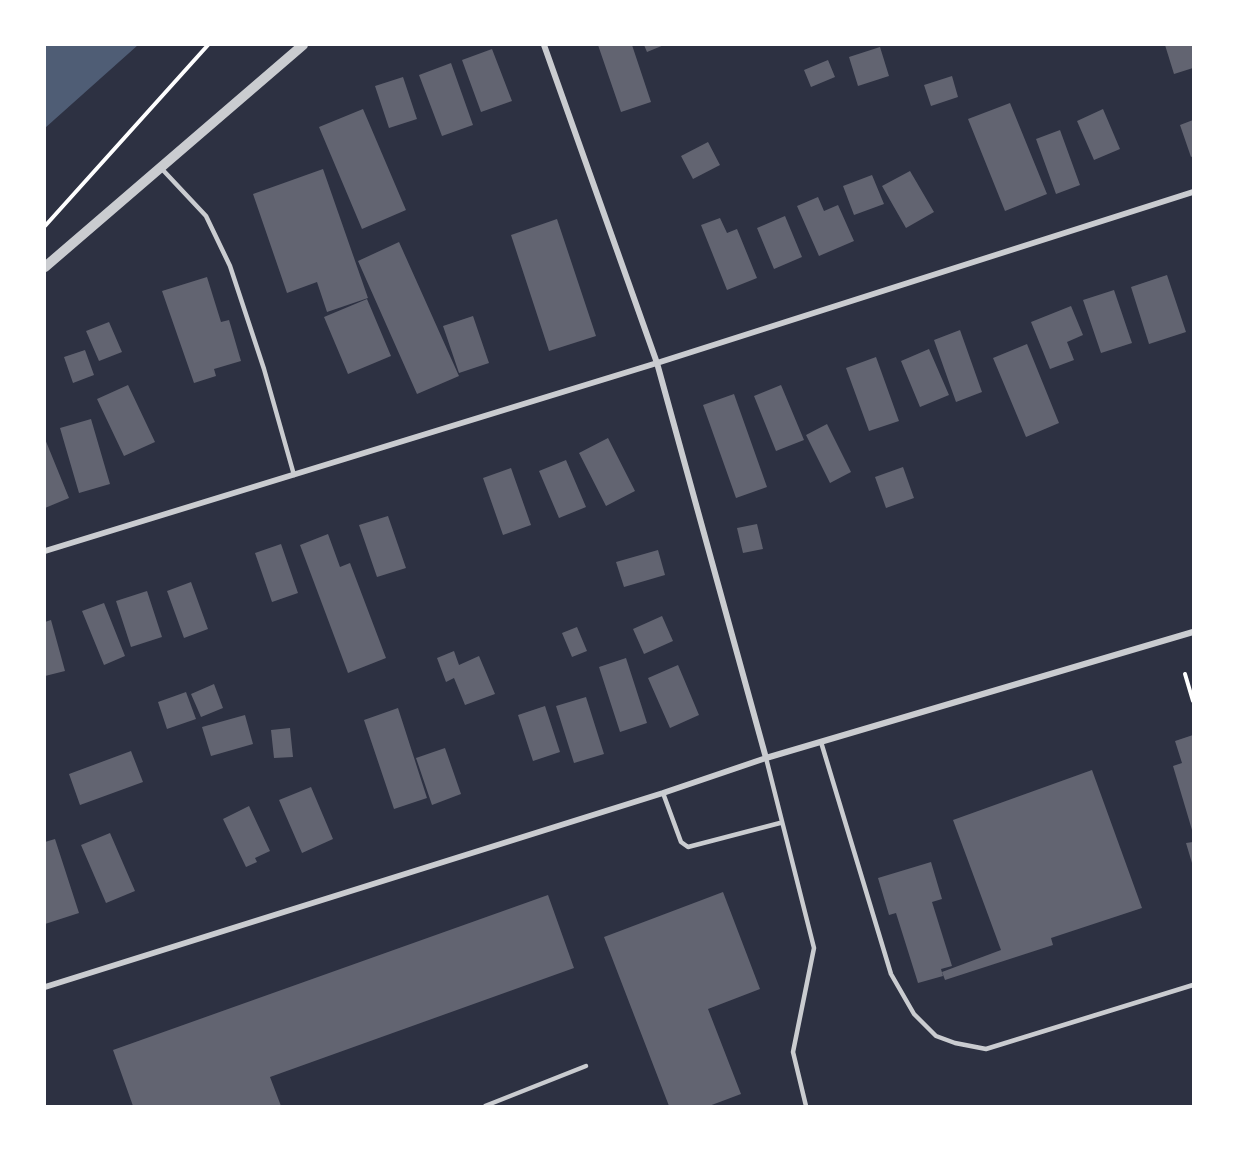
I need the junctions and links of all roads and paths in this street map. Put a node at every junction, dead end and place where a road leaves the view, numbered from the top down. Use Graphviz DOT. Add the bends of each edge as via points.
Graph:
graph roads {
  1 [pos="208,45"];
  2 [pos="303,45"];
  3 [pos="544,45"];
  4 [pos="161,167"];
  5 [pos="1193,192"];
  6 [pos="45,226"];
  7 [pos="45,267"];
  8 [pos="657,363"];
  9 [pos="294,475"];
  10 [pos="45,551"];
  11 [pos="1193,632"];
  12 [pos="1185,674"];
  13 [pos="1193,701"];
  14 [pos="821,742"];
  15 [pos="766,758"];
  16 [pos="663,794"];
  17 [pos="780,823"];
  18 [pos="1193,985"];
  19 [pos="45,987"];
  20 [pos="586,1066"];
  21 [pos="485,1106"];
  22 [pos="806,1106"];
  1 -- 6 [label="path"];
  2 -- 4 [label="street"];
  3 -- 8 [label="street"];
  4 -- 7 [label="street"];
  4 -- 9 [label="lane" via="206,216 230,266"];
  5 -- 8 [label="street"];
  8 -- 9 [label="street"];
  8 -- 15 [label="street"];
  9 -- 10 [label="street"];
  11 -- 14 [label="street"];
  12 -- 13 [label="path"];
  14 -- 15 [label="street"];
  14 -- 18 [label="lane" via="891,974 914,1014 936,1036 986,1049"];
  15 -- 16 [label="street"];
  15 -- 17 [label="lane"];
  16 -- 17 [label="lane" via="681,842 688,846"];
  16 -- 19 [label="street"];
  17 -- 22 [label="lane" via="798,875 814,948 793,1052"];
  20 -- 21 [label="lane"];
}
